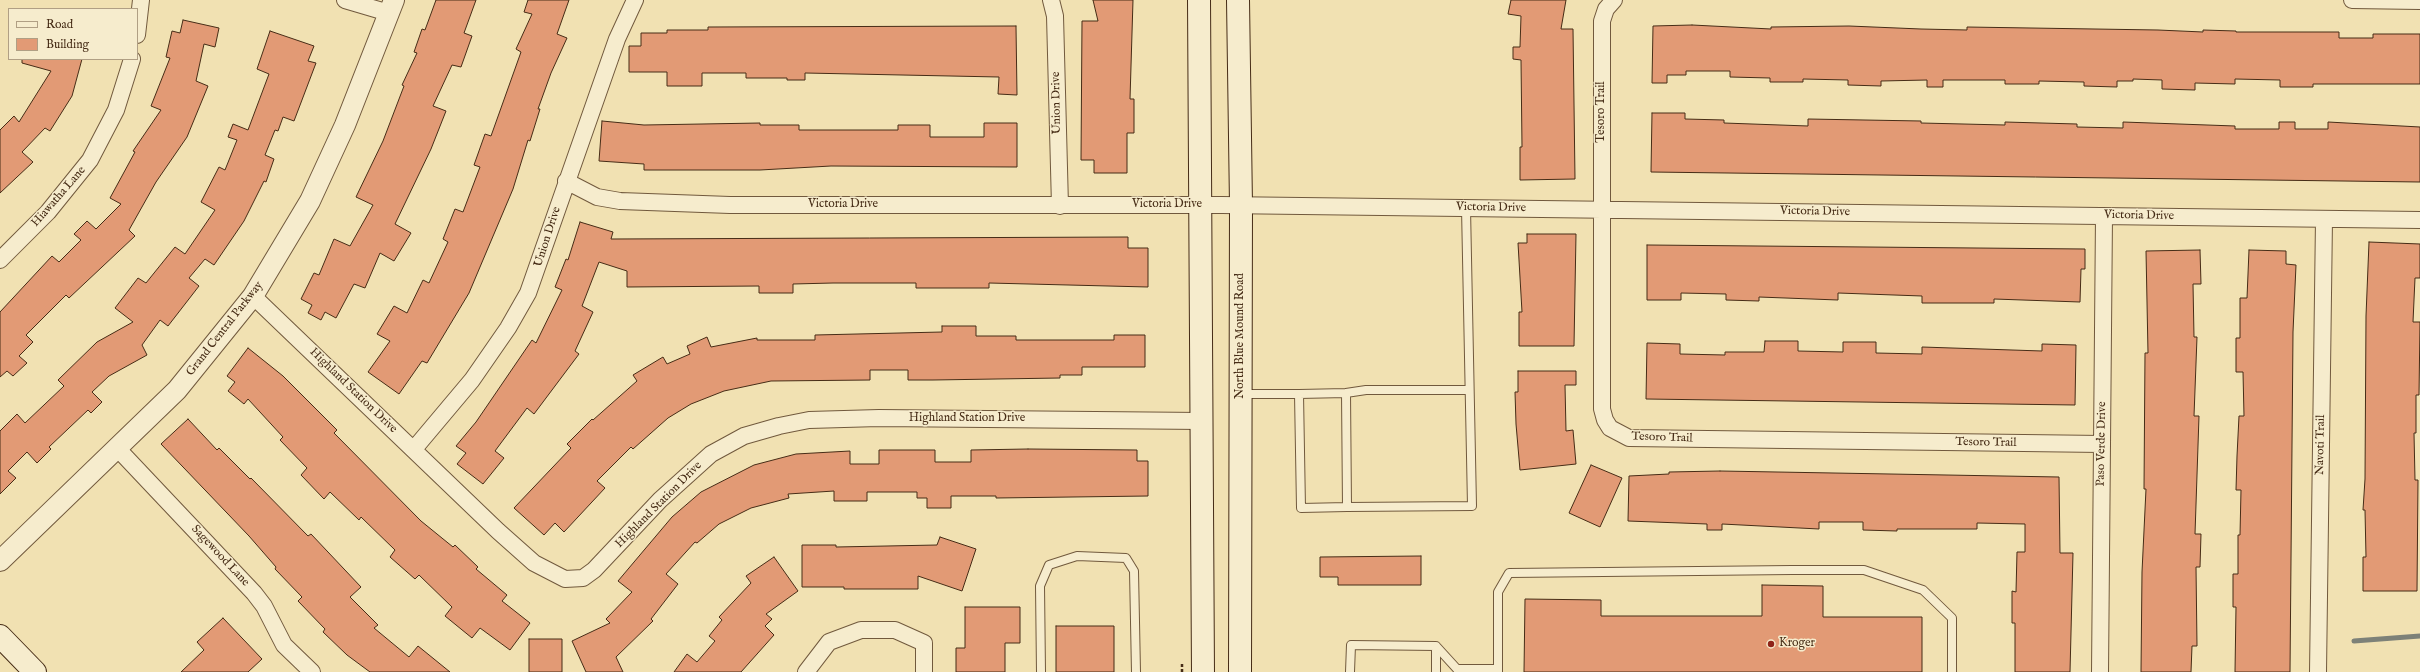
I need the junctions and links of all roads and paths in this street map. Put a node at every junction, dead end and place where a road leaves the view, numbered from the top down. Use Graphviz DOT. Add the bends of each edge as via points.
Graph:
graph roads {
  1 [pos="141,0"];
  2 [pos="344,0"];
  3 [pos="635,0"];
  4 [pos="1051,0"];
  5 [pos="1199,0"];
  6 [pos="1238,0"];
  7 [pos="1614,0"];
  8 [pos="2352,0"];
  9 [pos="2420,1"];
  10 [pos="391,7"];
  11 [pos="138,26"];
  12 [pos="132,60"];
  13 [pos="566,181"];
  14 [pos="1200,205"];
  15 [pos="1241,205"];
  16 [pos="1060,206"];
  17 [pos="1466,208"];
  18 [pos="1602,210"];
  19 [pos="2104,216"];
  20 [pos="2324,218"];
  21 [pos="2420,220"];
  22 [pos="0,260"];
  23 [pos="253,296"];
  24 [pos="1469,390"];
  25 [pos="1346,393"];
  26 [pos="1241,394"];
  27 [pos="1299,394"];
  28 [pos="1202,421"];
  29 [pos="2102,444"];
  30 [pos="117,448"];
  31 [pos="414,449"];
  32 [pos="1347,507"];
  33 [pos="0,561"];
  34 [pos="0,636"];
  35 [pos="1436,646"];
  36 [pos="306,670"];
  37 [pos="1498,670"];
  38 [pos="35,672"];
  39 [pos="806,672"];
  40 [pos="924,672"];
  41 [pos="1041,672"];
  42 [pos="1136,672"];
  43 [pos="1203,672"];
  44 [pos="1240,672"];
  45 [pos="1350,672"];
  46 [pos="1436,672"];
  47 [pos="1952,672"];
  48 [pos="2100,672"];
  49 [pos="2318,672"];
  1 -- 11 [label="street"];
  2 -- 10 [label="street"];
  3 -- 13 [label="street, Union Drive" via="617,39"];
  4 -- 16 [label="street, Union Drive" via="1055,16"];
  5 -- 14 [label="main road"];
  6 -- 15 [label="main road, North Blue Mound Road"];
  7 -- 18 [label="street, Tesoro Trail" via="1606,9 1602,21"];
  8 -- 9 [label="street"];
  10 -- 23 [label="street, Grand Central Parkway" via="345,125 310,201"];
  12 -- 22 [label="street, Hiawatha Lane" via="116,110 90,160 48,212"];
  13 -- 16 [label="street, Victoria Drive" via="597,197 620,201 738,205"];
  13 -- 31 [label="street, Union Drive" via="545,250 528,293 472,380"];
  14 -- 15 [label="street, Victoria Drive"];
  14 -- 16 [label="street, Victoria Drive"];
  14 -- 28 [label="main road"];
  15 -- 17 [label="street, Victoria Drive"];
  15 -- 26 [label="main road, North Blue Mound Road"];
  17 -- 18 [label="street, Victoria Drive"];
  17 -- 24 [label="lane"];
  18 -- 19 [label="street, Victoria Drive"];
  18 -- 29 [label="street, Tesoro Trail" via="1602,409 1605,420 1618,434 1629,438"];
  19 -- 20 [label="street, Victoria Drive"];
  19 -- 29 [label="street, Paso Verde Drive"];
  20 -- 21 [label="street, Victoria Drive"];
  20 -- 49 [label="street, Navoti Trail"];
  23 -- 30 [label="street, Grand Central Parkway" via="177,390"];
  23 -- 31 [label="street, Highland Station Drive"];
  24 -- 25 [label="lane" via="1366,390"];
  24 -- 32 [label="lane" via="1472,506"];
  25 -- 27 [label="lane"];
  25 -- 32 [label="lane"];
  26 -- 27 [label="lane"];
  26 -- 44 [label="main road, North Blue Mound Road"];
  27 -- 32 [label="lane" via="1301,508"];
  28 -- 31 [label="street, Highland Station Drive" via="879,418 809,420 779,426 744,436 711,454 660,500 594,570 575,580 565,579 534,563"];
  28 -- 43 [label="main road"];
  29 -- 48 [label="street, Paso Verde Drive"];
  30 -- 33 [label="street, Grand Central Parkway"];
  30 -- 36 [label="street, Sagewood Lane" via="254,593 264,606 284,645"];
  34 -- 38 [label="main road"];
  35 -- 37 [label="lane" via="1457,669"];
  35 -- 45 [label="lane" via="1351,645"];
  35 -- 46 [label="lane"];
  37 -- 47 [label="lane" via="1498,592 1509,573 1864,570 1923,590 1952,618"];
  39 -- 40 [label="street" via="829,642 861,630 895,630 924,643"];
  41 -- 42 [label="lane" via="1040,586 1049,565 1077,556 1126,558 1134,571"];
}
